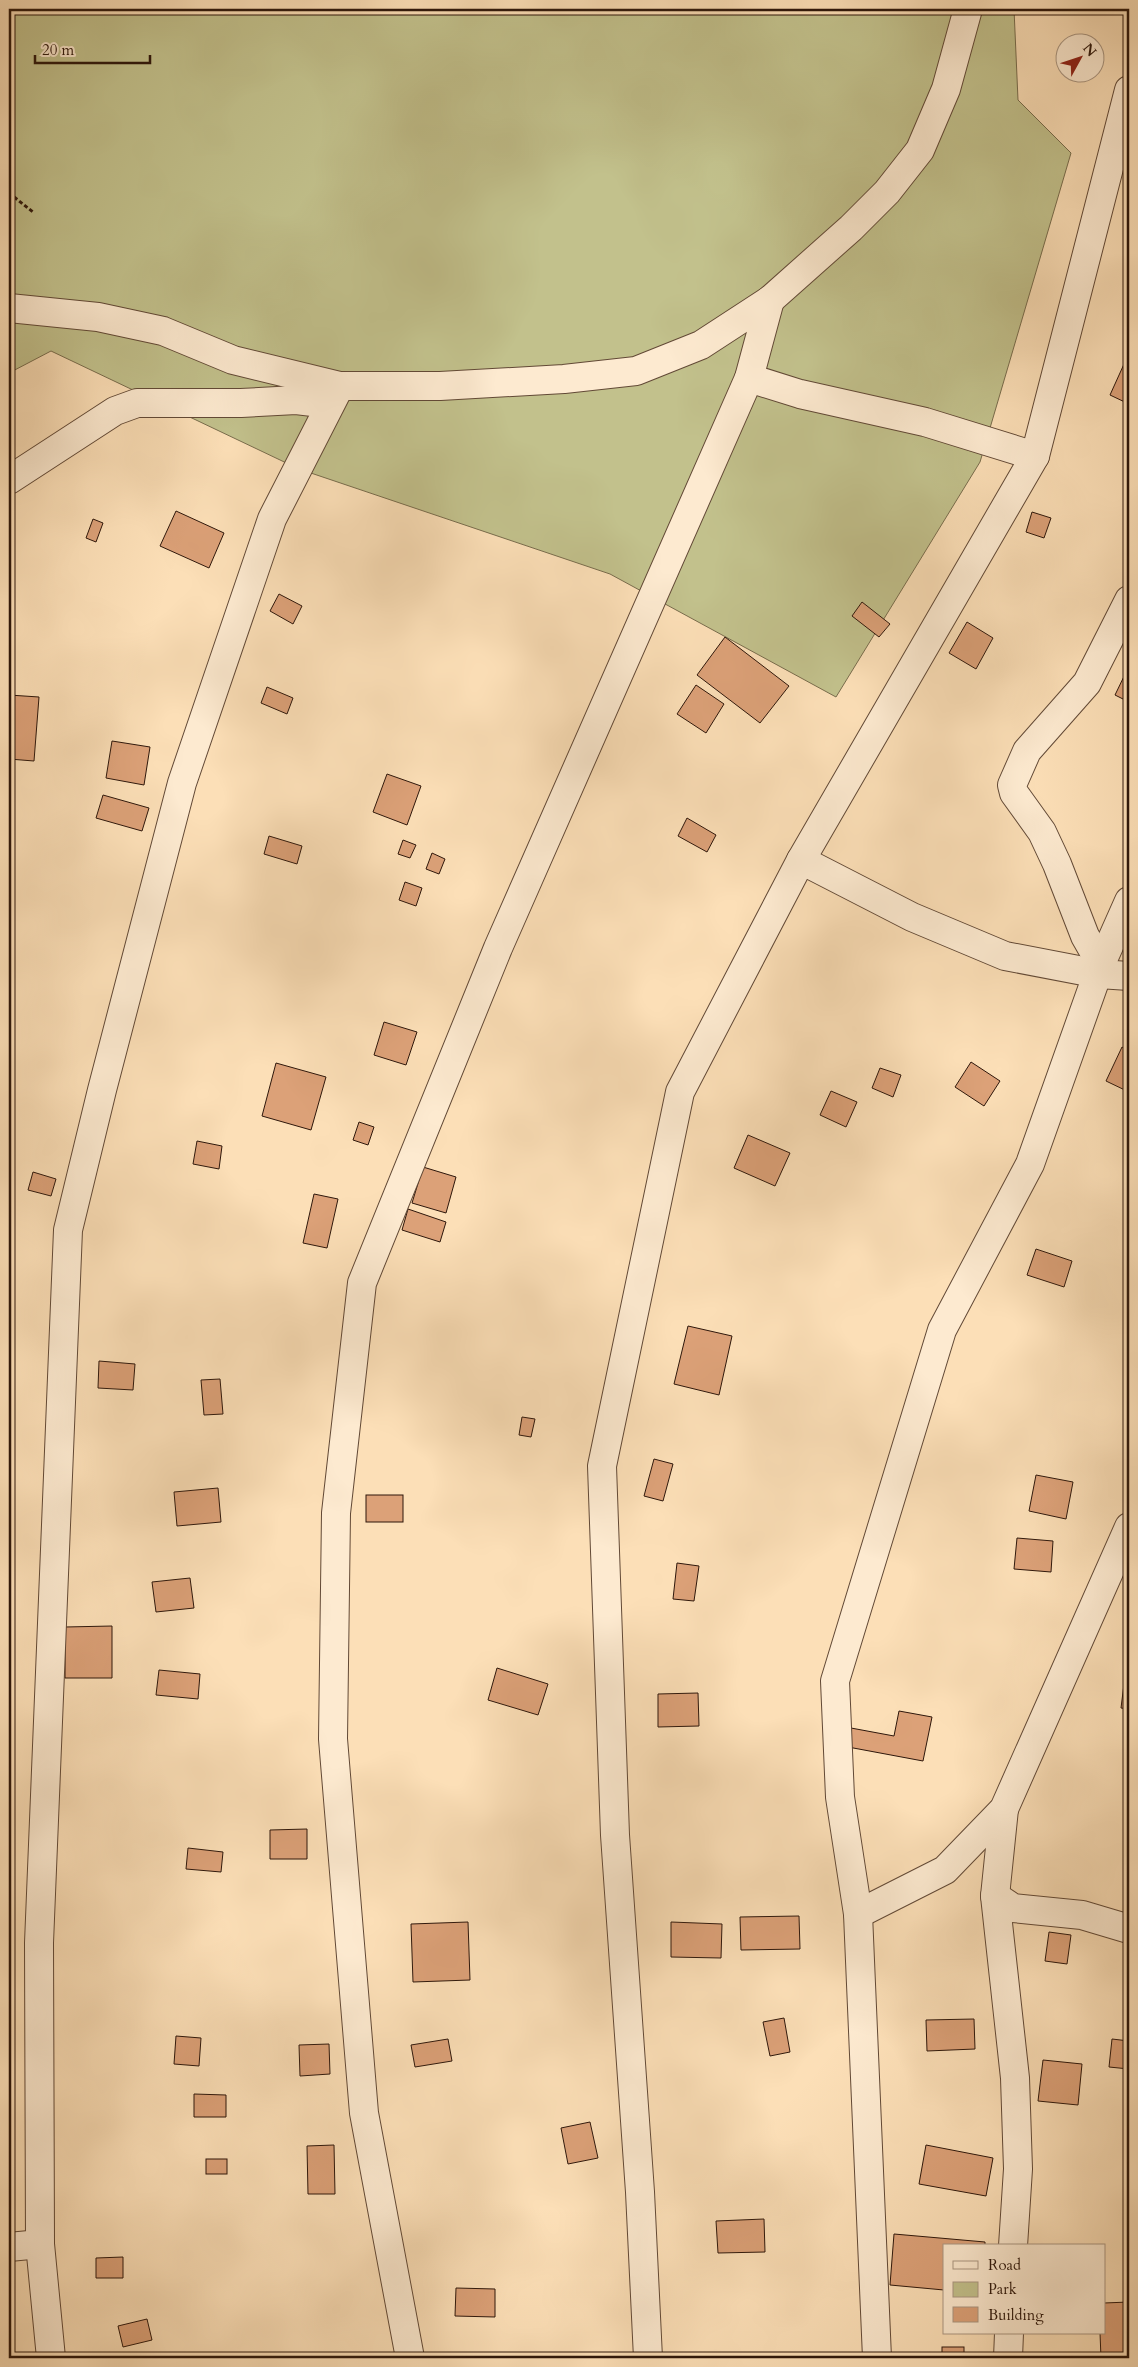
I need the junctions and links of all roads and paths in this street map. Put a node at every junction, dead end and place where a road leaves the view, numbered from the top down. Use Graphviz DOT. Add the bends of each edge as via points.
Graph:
graph roads {
  1 [pos="968,9"];
  2 [pos="1129,90"];
  3 [pos="9,193"];
  4 [pos="34,212"];
  5 [pos="770,300"];
  6 [pos="9,308"];
  7 [pos="749,378"];
  8 [pos="335,395"];
  9 [pos="1035,456"];
  10 [pos="9,480"];
  11 [pos="1129,600"];
  12 [pos="801,860"];
  13 [pos="1129,901"];
  14 [pos="1100,969"];
  15 [pos="1129,976"];
  16 [pos="1129,1527"];
  17 [pos="1004,1809"];
  18 [pos="995,1896"];
  19 [pos="858,1914"];
  20 [pos="1129,1929"];
  21 [pos="40,2244"];
  22 [pos="1013,2244"];
  23 [pos="9,2247"];
  24 [pos="1008,2334"];
  25 [pos="51,2358"];
  26 [pos="410,2358"];
  27 [pos="648,2358"];
  28 [pos="877,2358"];
  29 [pos="1008,2358"];
  1 -- 5 [label="street" via="946,89 920,150 887,192"];
  2 -- 9 [label="street"];
  3 -- 4 [label="path"];
  5 -- 7 [label="street"];
  5 -- 8 [label="street" via="701,345 636,370 564,379"];
  6 -- 8 [label="street" via="98,317 163,330 233,360"];
  7 -- 9 [label="street" via="800,394 925,422"];
  7 -- 26 [label="street" via="498,948 362,1283 336,1513 333,1739 364,2113"];
  8 -- 10 [label="street" via="241,403 137,403 114,411"];
  8 -- 21 [label="street" via="272,519 182,783 68,1230 39,1943"];
  9 -- 12 [label="street"];
  11 -- 14 [label="street" via="1087,683 1027,751 1012,785 1014,794 1042,832"];
  12 -- 14 [label="street" via="912,917 1006,956"];
  12 -- 27 [label="street" via="680,1092 602,1466 615,1835"];
  13 -- 14 [label="street"];
  14 -- 15 [label="street"];
  14 -- 19 [label="street" via="1030,1164 942,1330 835,1681 840,1797"];
  16 -- 17 [label="street"];
  17 -- 18 [label="street"];
  17 -- 19 [label="street" via="945,1870"];
  18 -- 20 [label="street" via="1013,1908 1082,1915"];
  18 -- 22 [label="street" via="1015,2078 1018,2170"];
  19 -- 28 [label="street"];
  21 -- 23 [label="street"];
  21 -- 25 [label="street"];
  24 -- 29 [label="street"];
}
